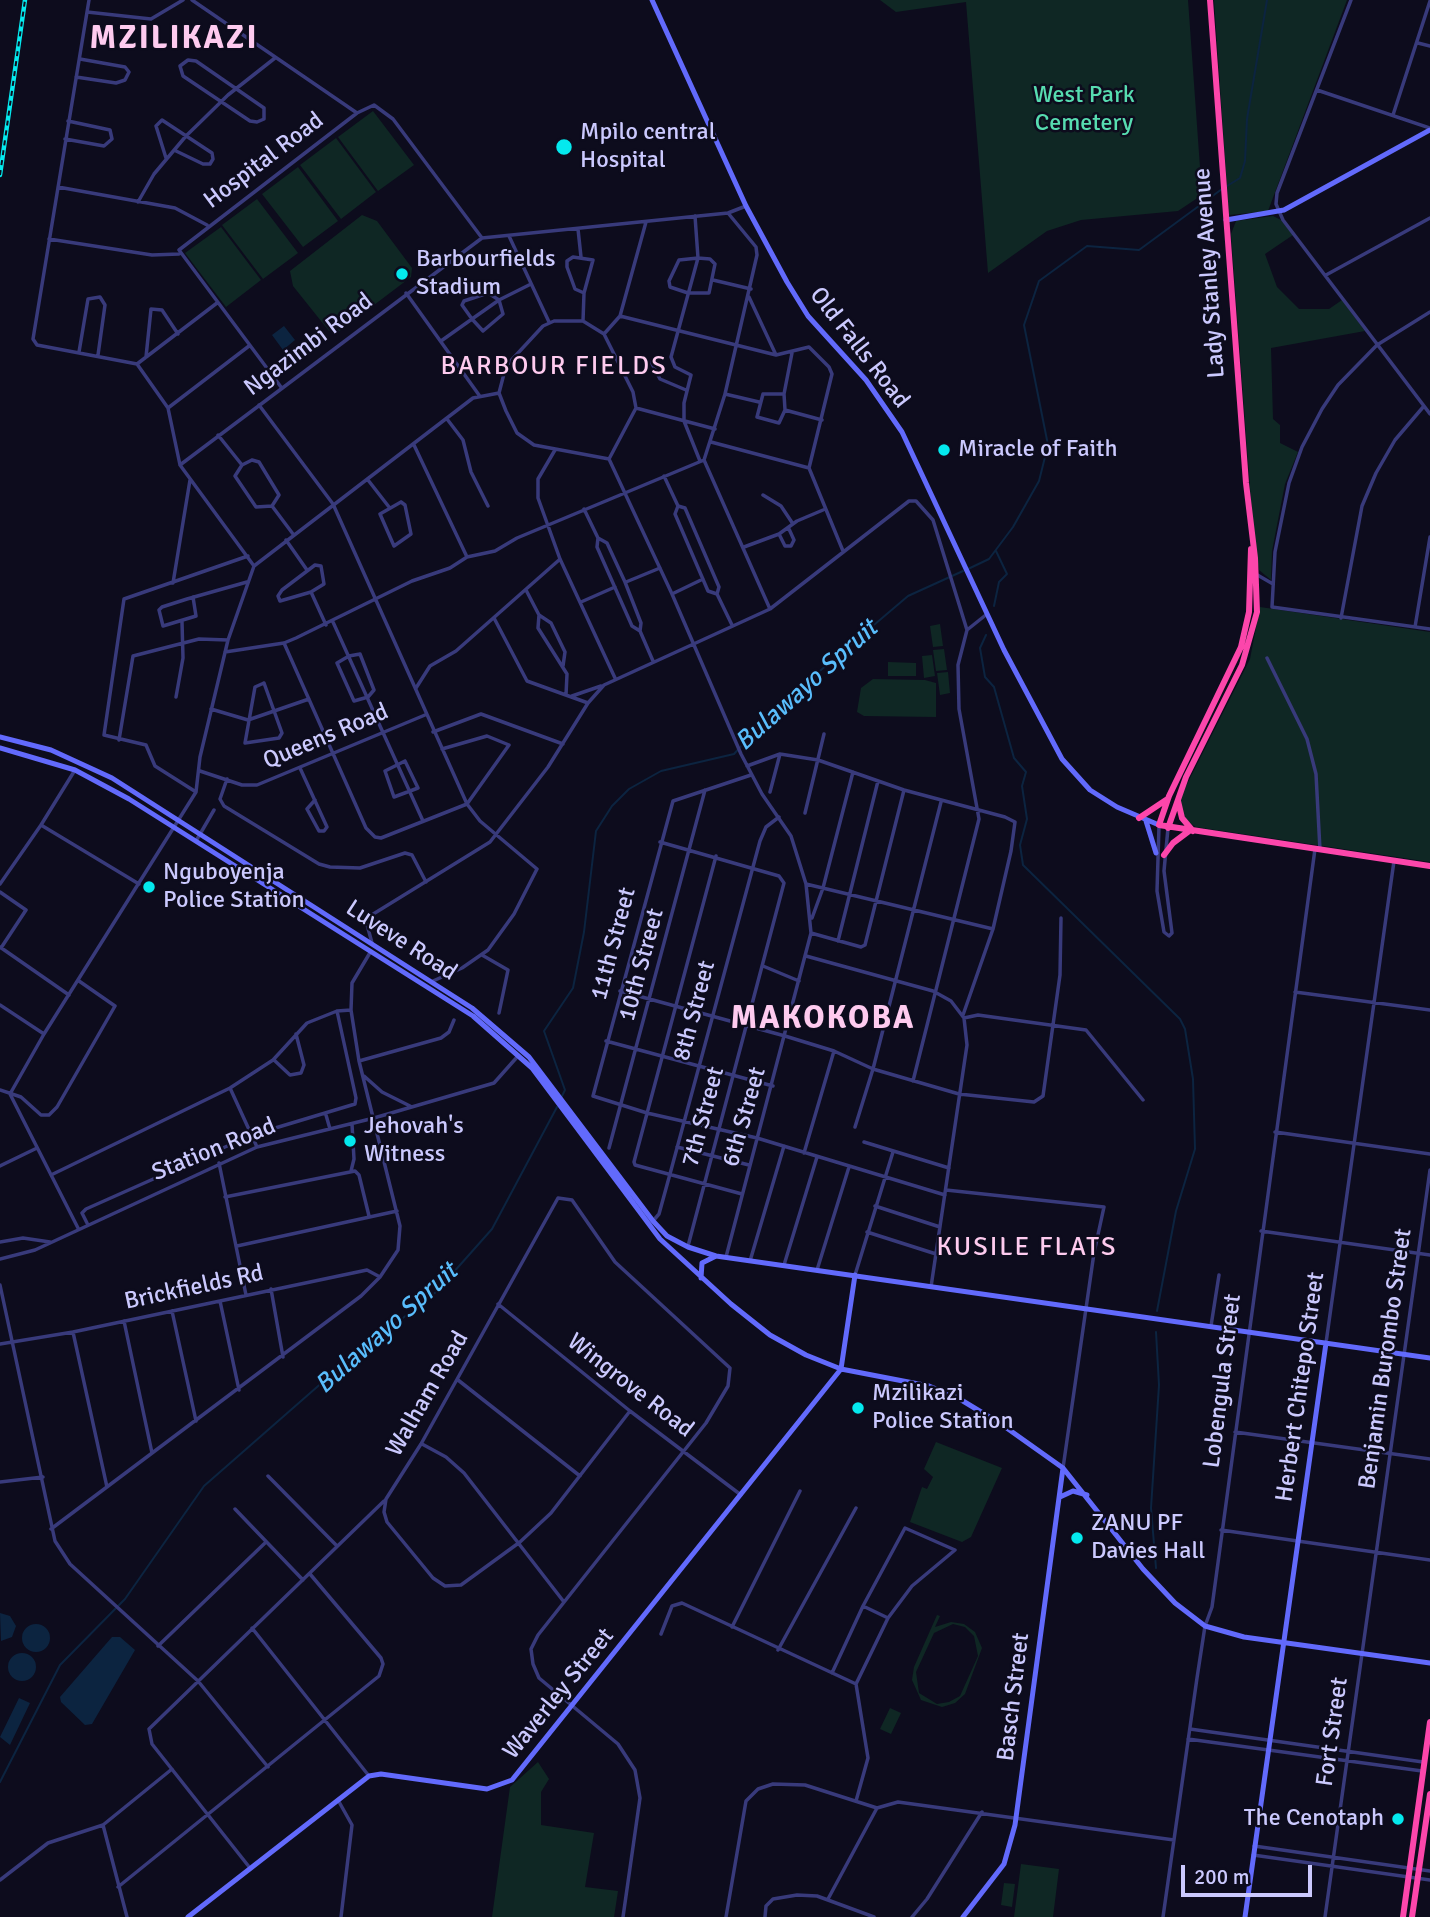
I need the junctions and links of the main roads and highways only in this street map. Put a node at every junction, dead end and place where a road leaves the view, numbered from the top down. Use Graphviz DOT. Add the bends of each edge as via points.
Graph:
graph roads {
  1 [pos="1210,0"];
  2 [pos="1173,796"];
  3 [pos="1139,818"];
  4 [pos="1168,828"];
  5 [pos="1192,832"];
  6 [pos="1164,855"];
  7 [pos="1430,866"];
  8 [pos="1430,1721"];
  9 [pos="1427,1763"];
  10 [pos="1427,1771"];
  11 [pos="1430,1794"];
  12 [pos="1404,1917"];
  13 [pos="1412,1917"];
  1 -- 2 [label="highway, Lady Stanley Avenue" via="1257,612 1247,651"];
  2 -- 3 [label="highway"];
  2 -- 4 [label="highway, Lady Stanley Avenue"];
  2 -- 4 [label="highway, Lady Stanley Avenue" via="1159,825"];
  2 -- 5 [label="highway"];
  4 -- 5 [label="highway"];
  5 -- 6 [label="highway" via="1173,843"];
  5 -- 7 [label="highway"];
  8 -- 9 [label="highway"];
  9 -- 10 [label="highway"];
  10 -- 12 [label="highway"];
  11 -- 13 [label="highway"];
}
